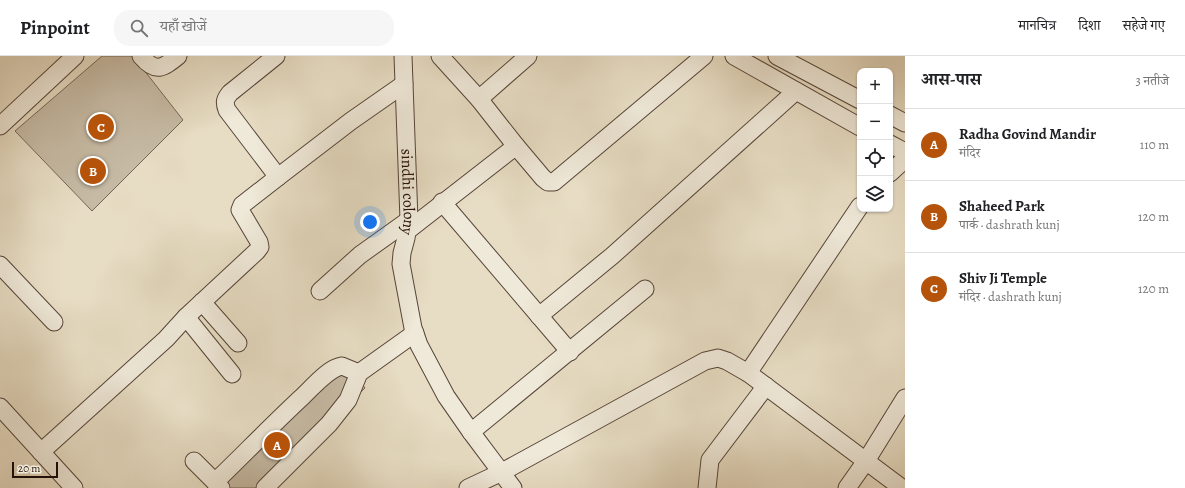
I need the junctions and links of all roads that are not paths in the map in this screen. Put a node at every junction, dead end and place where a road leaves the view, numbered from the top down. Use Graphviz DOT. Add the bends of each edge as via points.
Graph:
graph roads {
  1 [pos="75,56"];
  2 [pos="141,56"];
  3 [pos="178,56"];
  4 [pos="276,56"];
  5 [pos="403,56"];
  6 [pos="440,56"];
  7 [pos="528,56"];
  8 [pos="704,56"];
  9 [pos="734,56"];
  10 [pos="777,56"];
  11 [pos="404,84"];
  12 [pos="796,91"];
  13 [pos="857,98"];
  14 [pos="480,99"];
  15 [pos="893,117"];
  16 [pos="905,123"];
  17 [pos="857,125"];
  18 [pos="0,126"];
  19 [pos="516,146"];
  20 [pos="893,146"];
  21 [pos="905,152"];
  22 [pos="905,159"];
  23 [pos="893,170"];
  24 [pos="278,177"];
  25 [pos="442,202"];
  26 [pos="857,210"];
  27 [pos="408,225"];
  28 [pos="0,265"];
  29 [pos="645,289"];
  30 [pos="320,291"];
  31 [pos="202,302"];
  32 [pos="539,316"];
  33 [pos="186,317"];
  34 [pos="54,322"];
  35 [pos="417,339"];
  36 [pos="238,343"];
  37 [pos="570,352"];
  38 [pos="359,373"];
  39 [pos="748,373"];
  40 [pos="232,374"];
  41 [pos="766,386"];
  42 [pos="905,398"];
  43 [pos="0,408"];
  44 [pos="471,432"];
  45 [pos="41,452"];
  46 [pos="194,461"];
  47 [pos="866,461"];
  48 [pos="508,480"];
  49 [pos="218,485"];
  50 [pos="74,488"];
  51 [pos="265,488"];
  52 [pos="468,488"];
  53 [pos="707,488"];
  54 [pos="847,488"];
  55 [pos="902,488"];
  1 -- 18 [label="street"];
  2 -- 3 [label="street" via="149,65 159,68"];
  4 -- 24 [label="street" via="230,93 225,99 225,105"];
  5 -- 11 [label="street, sindhi colony"];
  6 -- 14 [label="street"];
  7 -- 14 [label="street"];
  8 -- 19 [label="street" via="554,182 548,182 543,178"];
  9 -- 12 [label="street"];
  10 -- 13 [label="street"];
  11 -- 24 [label="street" via="351,120"];
  11 -- 27 [label="street, sindhi colony"];
  12 -- 17 [label="street"];
  12 -- 32 [label="street" via="612,256"];
  14 -- 19 [label="street"];
  15 -- 16 [label="street"];
  19 -- 25 [label="street"];
  20 -- 21 [label="street"];
  22 -- 23 [label="street"];
  24 -- 31 [label="street" via="240,210 260,247"];
  25 -- 27 [label="street"];
  25 -- 32 [label="street"];
  26 -- 39 [label="street"];
  27 -- 30 [label="street" via="360,256"];
  27 -- 35 [label="street, sindhi colony" via="401,264"];
  28 -- 34 [label="street"];
  29 -- 37 [label="street"];
  31 -- 33 [label="street"];
  31 -- 36 [label="street"];
  32 -- 37 [label="street"];
  33 -- 40 [label="street"];
  33 -- 45 [label="street" via="166,339"];
  35 -- 38 [label="street"];
  35 -- 44 [label="street, sindhi colony" via="446,396"];
  37 -- 44 [label="street"];
  38 -- 49 [label="street" via="342,366 325,376 269,428"];
  38 -- 51 [label="street" via="348,400 329,424"];
  39 -- 41 [label="street"];
  39 -- 48 [label="street" via="718,358 705,361"];
  41 -- 47 [label="street"];
  41 -- 53 [label="street" via="710,460"];
  42 -- 47 [label="street"];
  43 -- 45 [label="street"];
  44 -- 48 [label="street, sindhi colony"];
  45 -- 50 [label="street"];
  46 -- 49 [label="street"];
  47 -- 54 [label="street"];
  47 -- 55 [label="street"];
  48 -- 52 [label="street"];
}
